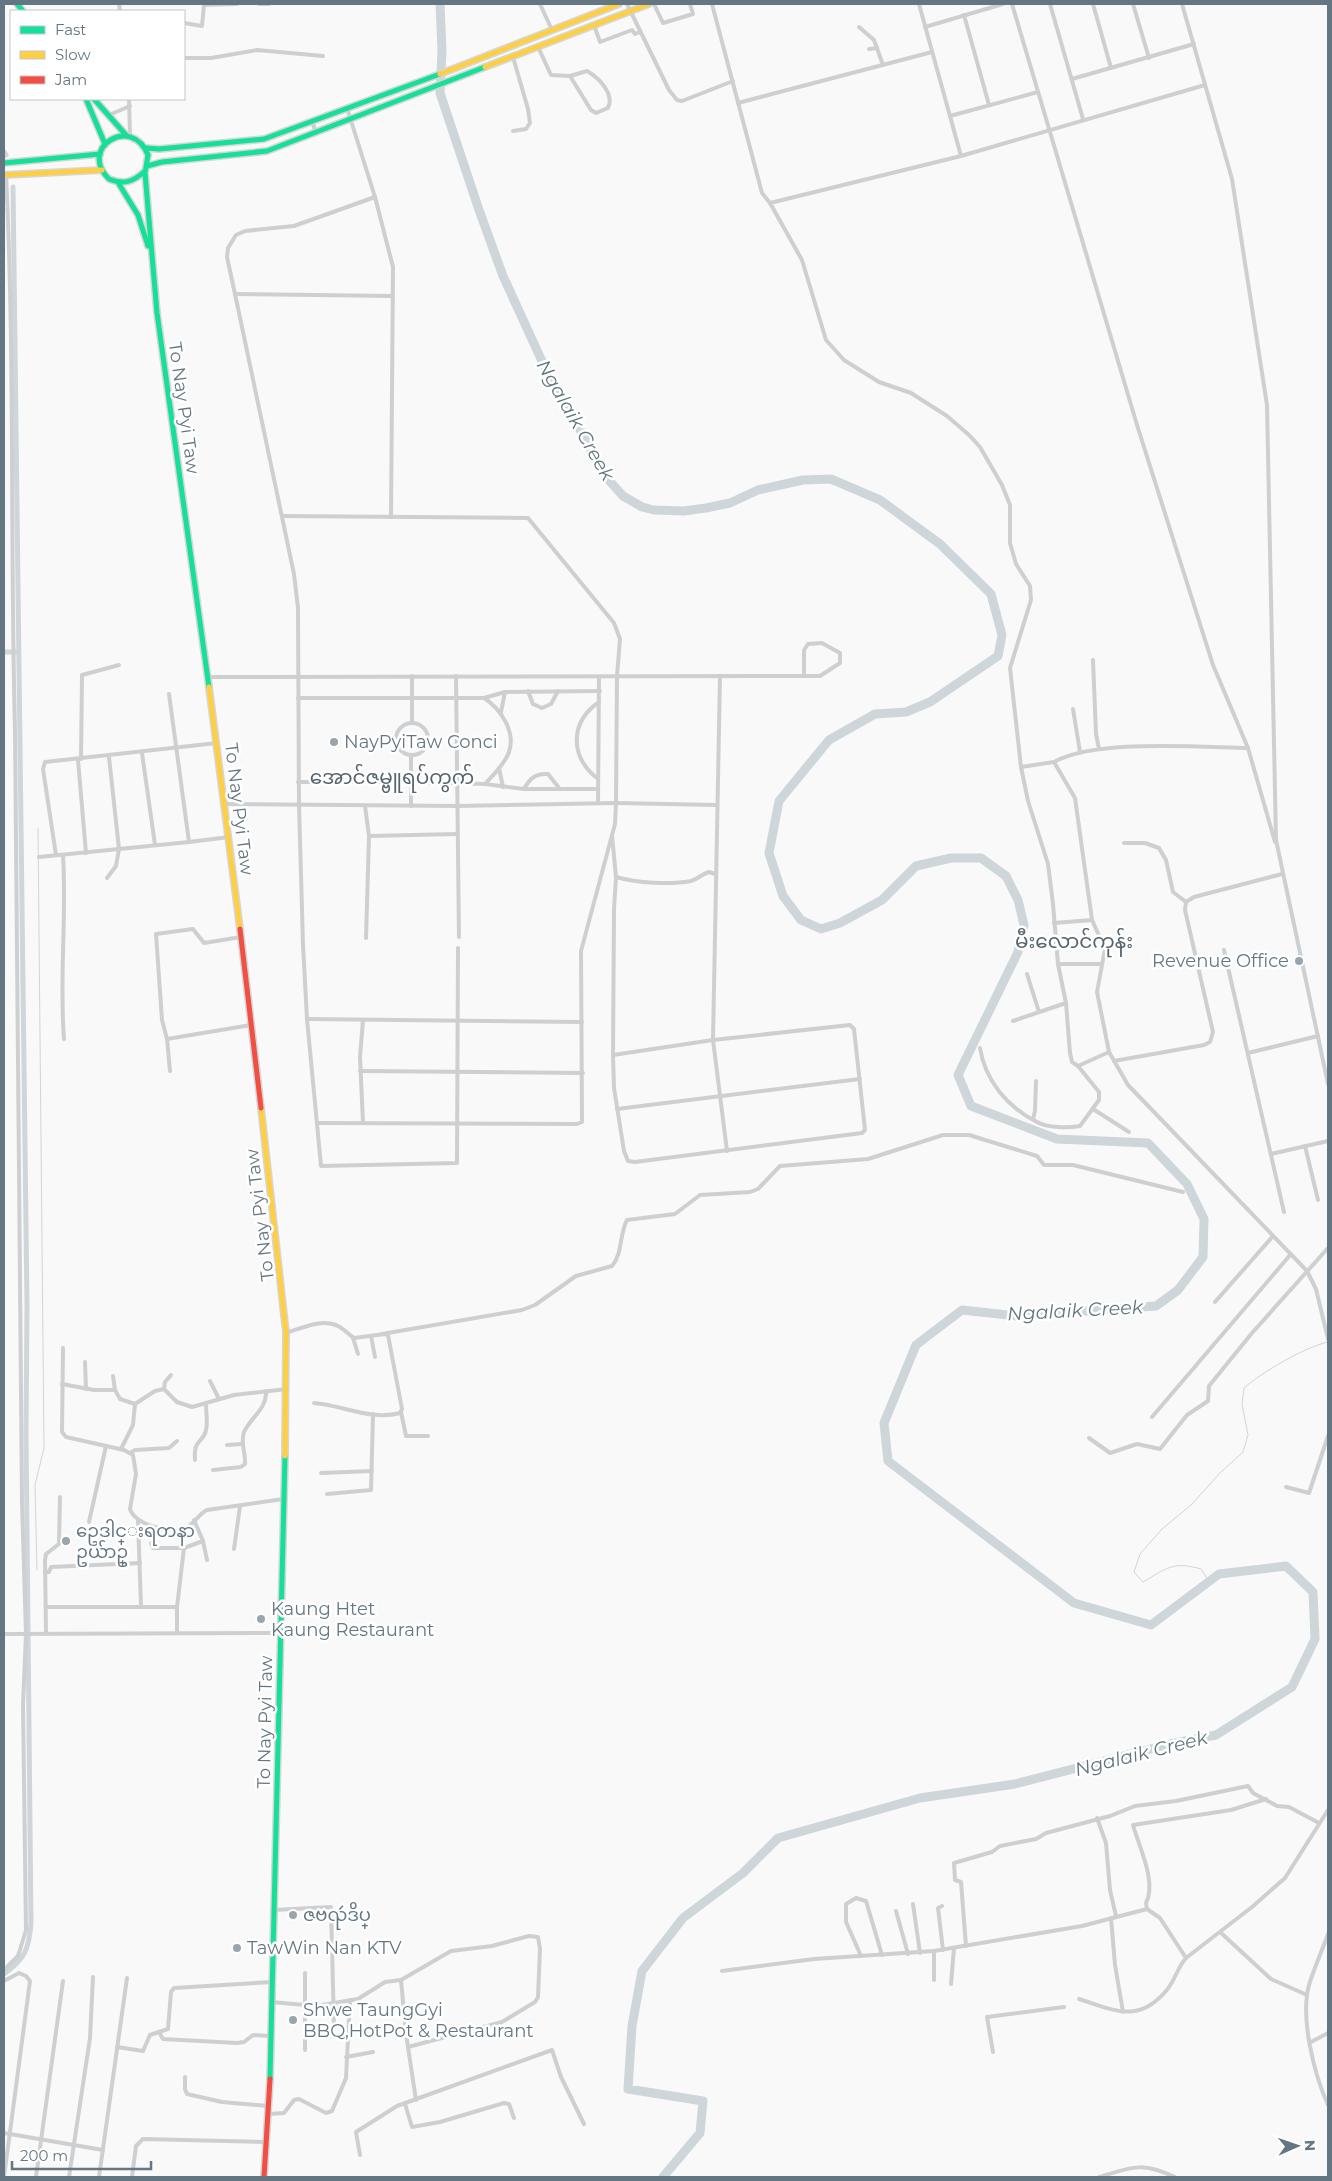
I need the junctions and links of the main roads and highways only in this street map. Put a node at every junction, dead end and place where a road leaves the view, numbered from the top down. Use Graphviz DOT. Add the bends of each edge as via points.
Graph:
graph roads {
  1 [pos="619,4"];
  2 [pos="649,4"];
  3 [pos="86,100"];
  4 [pos="95,100"];
  5 [pos="128,135"];
  6 [pos="105,144"];
  7 [pos="146,148"];
  8 [pos="100,154"];
  9 [pos="4,163"];
  10 [pos="146,169"];
  11 [pos="102,170"];
  12 [pos="5,174"];
  13 [pos="119,184"];
  14 [pos="151,256"];
  15 [pos="264,2177"];
  1 -- 7 [label="main road" via="264,139"];
  2 -- 10 [label="main road" via="267,151 162,162"];
  3 -- 6 [label="main road"];
  4 -- 5 [label="main road"];
  5 -- 6 [label="main road" via="118,136"];
  5 -- 7 [label="main road"];
  6 -- 8 [label="main road"];
  7 -- 10 [label="main road"];
  8 -- 9 [label="main road"];
  8 -- 11 [label="main road"];
  10 -- 13 [label="main road" via="134,182"];
  10 -- 14 [label="main road"];
  11 -- 12 [label="main road"];
  11 -- 13 [label="main road"];
  13 -- 14 [label="main road" via="138,214"];
  14 -- 15 [label="main road, To Nay Pyi Taw" via="225,804 286,1333 269,2114"];
}
